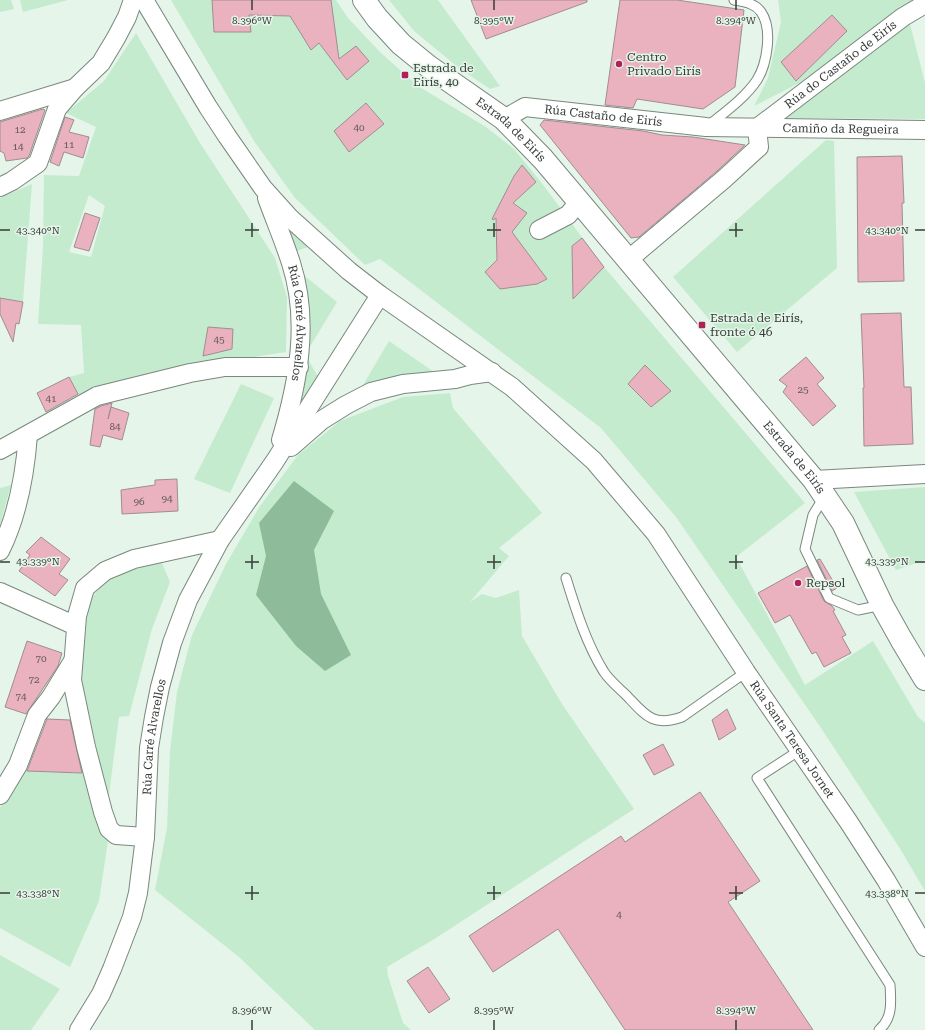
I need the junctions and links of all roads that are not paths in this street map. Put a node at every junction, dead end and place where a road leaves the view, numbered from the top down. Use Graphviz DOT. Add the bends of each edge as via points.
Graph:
graph roads {
  1 [pos="133,0"];
  2 [pos="144,0"];
  3 [pos="364,0"];
  4 [pos="734,0"];
  5 [pos="925,4"];
  6 [pos="75,88"];
  7 [pos="0,111"];
  8 [pos="504,119"];
  9 [pos="706,127"];
  10 [pos="757,128"];
  11 [pos="925,130"];
  12 [pos="0,187"];
  13 [pos="263,188"];
  14 [pos="579,202"];
  15 [pos="539,230"];
  16 [pos="628,260"];
  17 [pos="380,296"];
  18 [pos="299,367"];
  19 [pos="492,372"];
  20 [pos="28,435"];
  21 [pos="0,450"];
  22 [pos="275,461"];
  23 [pos="925,474"];
  24 [pos="820,488"];
  25 [pos="220,540"];
  26 [pos="0,551"];
  27 [pos="566,578"];
  28 [pos="0,592"];
  29 [pos="882,605"];
  30 [pos="76,626"];
  31 [pos="74,661"];
  32 [pos="746,672"];
  33 [pos="925,679"];
  34 [pos="800,750"];
  35 [pos="0,795"];
  36 [pos="145,837"];
  37 [pos="925,947"];
  38 [pos="79,1030"];
  39 [pos="879,1030"];
  1 -- 6 [label="street" via="120,31 100,63"];
  2 -- 13 [label="street" via="208,107"];
  3 -- 8 [label="street, Estrada de Eirís" via="401,44"];
  4 -- 9 [label="lane" via="748,3 761,12 767,28 766,52 758,79 747,92"];
  5 -- 10 [label="street, Rúa do Castaño de Eirís" via="903,17"];
  6 -- 7 [label="street"];
  6 -- 12 [label="street" via="57,109 38,163"];
  8 -- 9 [label="street, Rúa Castaño de Eirís" via="525,107"];
  8 -- 14 [label="street, Estrada de Eirís" via="544,158"];
  9 -- 10 [label="street, Rúa Castaño de Eirís"];
  10 -- 11 [label="street, Camiño da Regueira"];
  10 -- 16 [label="street" via="759,147"];
  13 -- 17 [label="street, Rúa Santa Teresa Jornet" via="320,246"];
  13 -- 18 [label="street, Rúa Carré Alvarellos" via="292,264 297,288 300,313"];
  14 -- 15 [label="street" via="568,215"];
  14 -- 16 [label="street, Estrada de Eirís"];
  16 -- 24 [label="street, Estrada de Eirís"];
  17 -- 19 [label="street, Rúa Santa Teresa Jornet"];
  17 -- 22 [label="street, Rúa Carré Alvarellos"];
  18 -- 20 [label="street" via="225,367 97,396"];
  18 -- 22 [label="street, Rúa Carré Alvarellos" via="292,403"];
  19 -- 22 [label="street" via="403,384 371,392 322,420"];
  19 -- 32 [label="street, Rúa Santa Teresa Jornet" via="594,461 656,534"];
  20 -- 21 [label="street"];
  20 -- 26 [label="street" via="20,494 8,535"];
  22 -- 25 [label="street, Rúa Carré Alvarellos"];
  23 -- 24 [label="street"];
  24 -- 29 [label="street, Estrada de Eirís" via="843,523"];
  24 -- 29 [label="lane" via="805,548 829,598 858,610"];
  25 -- 30 [label="street" via="134,559 105,571 85,588"];
  25 -- 36 [label="street, Rúa Carré Alvarellos" via="188,600 172,643 160,687 149,748"];
  27 -- 32 [label="lane" via="581,626 605,673 646,716 659,721 682,717"];
  28 -- 30 [label="street"];
  29 -- 33 [label="street, Estrada de Eirís"];
  30 -- 31 [label="street"];
  31 -- 35 [label="street" via="37,715 18,765"];
  31 -- 36 [label="street" via="72,680 86,746 109,829 116,835"];
  32 -- 34 [label="street, Rúa Santa Teresa Jornet"];
  34 -- 37 [label="street, Rúa Santa Teresa Jornet" via="886,880"];
  34 -- 39 [label="lane" via="757,778 890,985 892,1006 885,1025"];
  36 -- 38 [label="street, Rúa Carré Alvarellos" via="138,893 132,917 101,994"];
}
